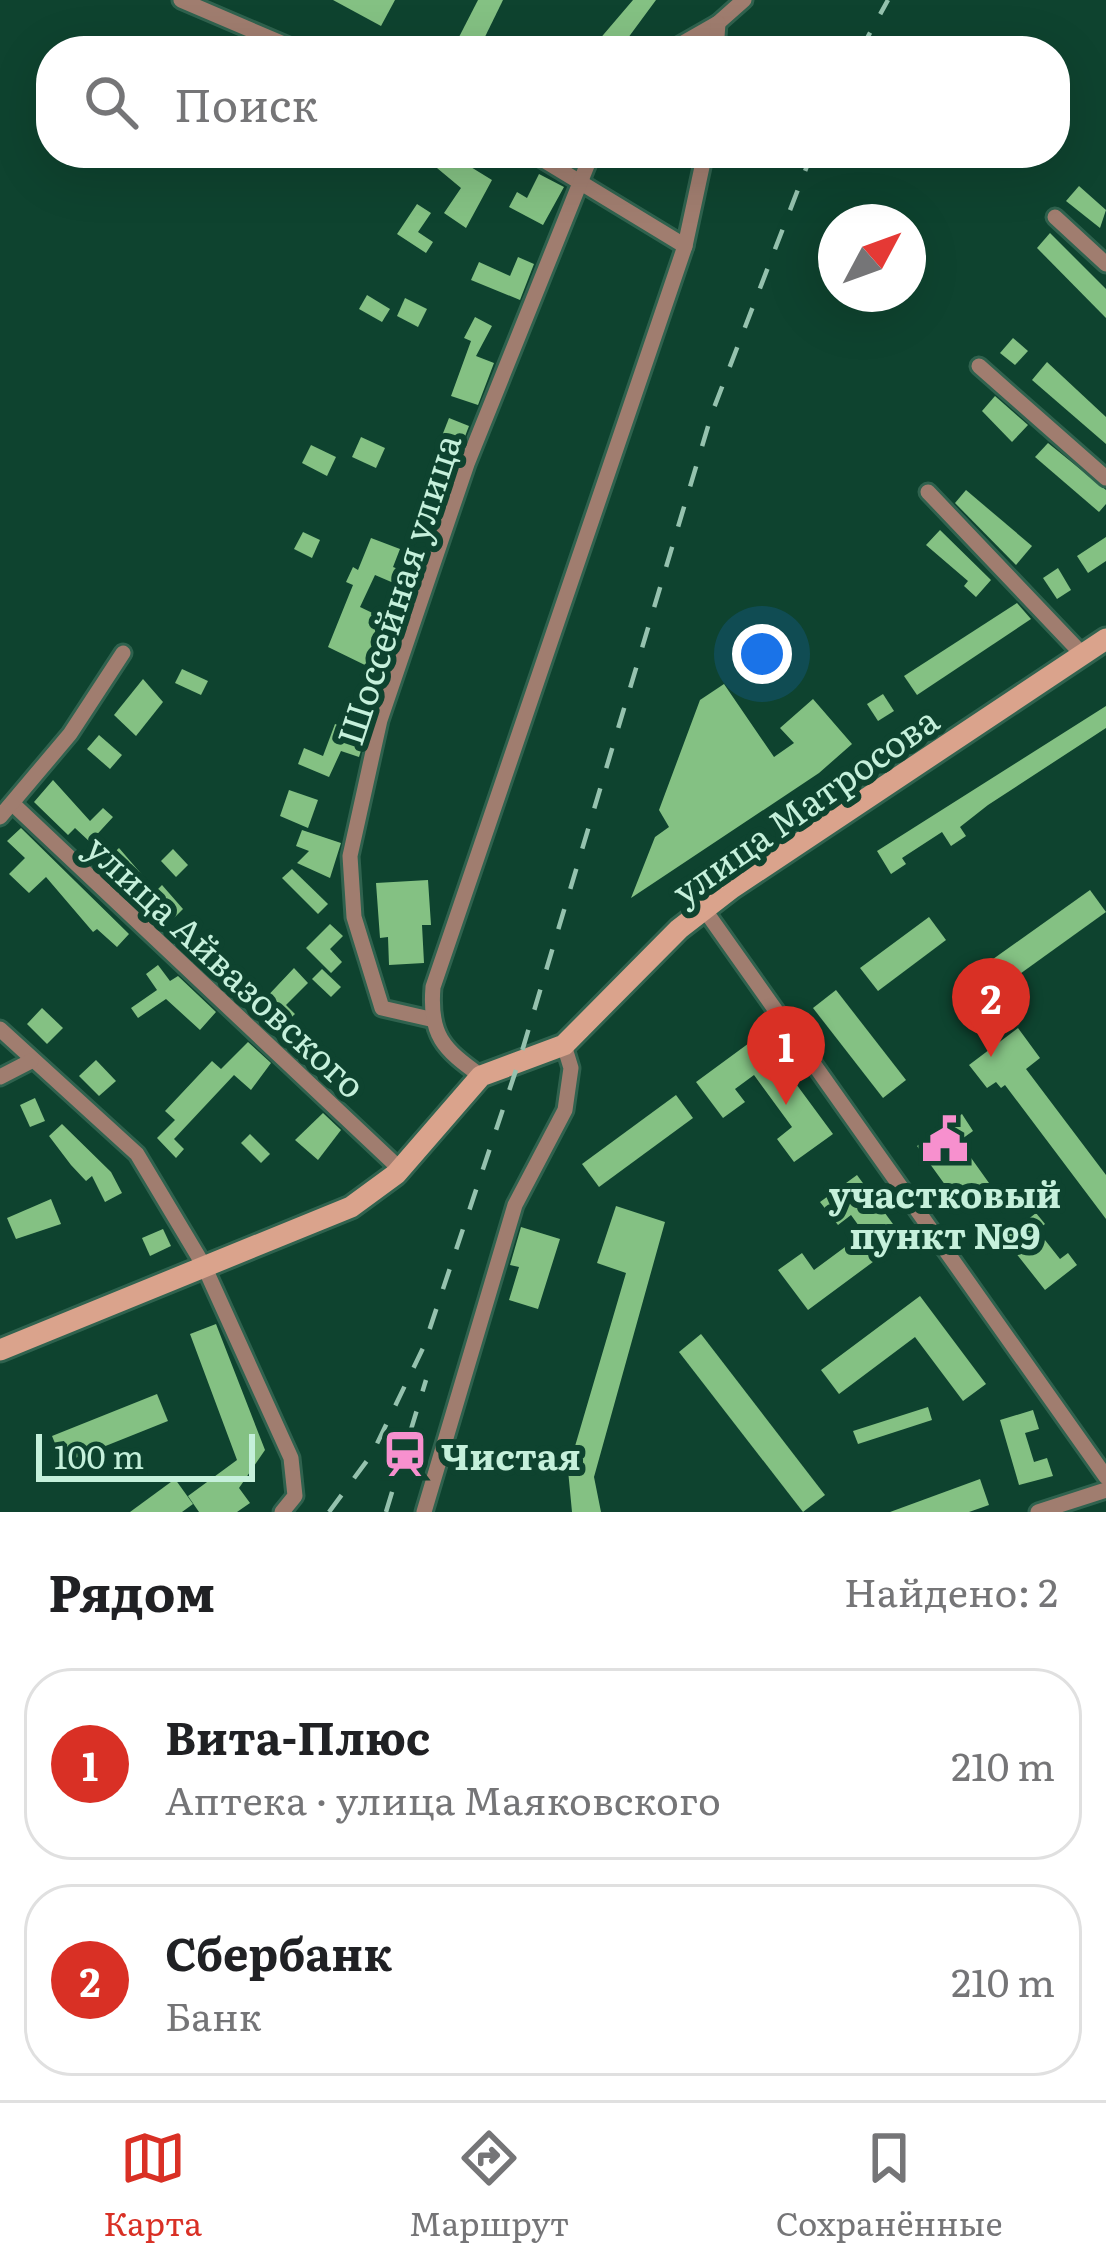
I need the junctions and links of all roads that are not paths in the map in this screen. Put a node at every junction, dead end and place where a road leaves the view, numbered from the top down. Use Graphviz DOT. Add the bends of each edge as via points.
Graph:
graph roads {
  1 [pos="181,0"];
  2 [pos="744,0"];
  3 [pos="718,23"];
  4 [pos="264,36"];
  5 [pos="695,36"];
  6 [pos="717,36"];
  7 [pos="556,168"];
  8 [pos="585,168"];
  9 [pos="702,168"];
  10 [pos="578,182"];
  11 [pos="1054,217"];
  12 [pos="686,246"];
  13 [pos="1106,264"];
  14 [pos="979,366"];
  15 [pos="1106,478"];
  16 [pos="928,492"];
  17 [pos="1106,639"];
  18 [pos="123,653"];
  19 [pos="1083,655"];
  20 [pos="7,811"];
  21 [pos="704,909"];
  22 [pos="430,1019"];
  23 [pos="0,1029"];
  24 [pos="565,1045"];
  25 [pos="32,1061"];
  26 [pos="482,1076"];
  27 [pos="0,1077"];
  28 [pos="400,1169"];
  29 [pos="204,1266"];
  30 [pos="0,1350"];
  31 [pos="1106,1477"];
  32 [pos="1106,1490"];
  33 [pos="282,1512"];
  34 [pos="424,1512"];
  35 [pos="1038,1512"];
  1 -- 4 [label="street"];
  2 -- 3 [label="street"];
  3 -- 5 [label="street"];
  3 -- 6 [label="street"];
  7 -- 10 [label="street"];
  8 -- 10 [label="street, Шоссейная улица"];
  9 -- 12 [label="street"];
  10 -- 12 [label="street"];
  10 -- 22 [label="street, Шоссейная улица" via="467,464 380,720 350,856 354,917 382,1008"];
  11 -- 13 [label="street"];
  12 -- 22 [label="street" via="433,986"];
  14 -- 15 [label="street"];
  16 -- 19 [label="street"];
  17 -- 19 [label="main road, улица Матросова"];
  18 -- 20 [label="street"];
  19 -- 21 [label="main road, улица Матросова"];
  20 -- 28 [label="street, улица Айвазовского"];
  21 -- 24 [label="main road, улица Матросова"];
  21 -- 31 [label="street"];
  22 -- 26 [label="street" via="449,1053"];
  23 -- 25 [label="street"];
  24 -- 26 [label="main road, улица Матросова"];
  24 -- 34 [label="street" via="565,1110 515,1205"];
  25 -- 27 [label="street"];
  25 -- 29 [label="street" via="137,1154"];
  26 -- 28 [label="main road, улица Матросова"];
  28 -- 29 [label="main road, улица Матросова" via="351,1207"];
  29 -- 30 [label="main road, улица Матросова"];
  29 -- 33 [label="street" via="291,1458 295,1496"];
  32 -- 35 [label="street"];
}
